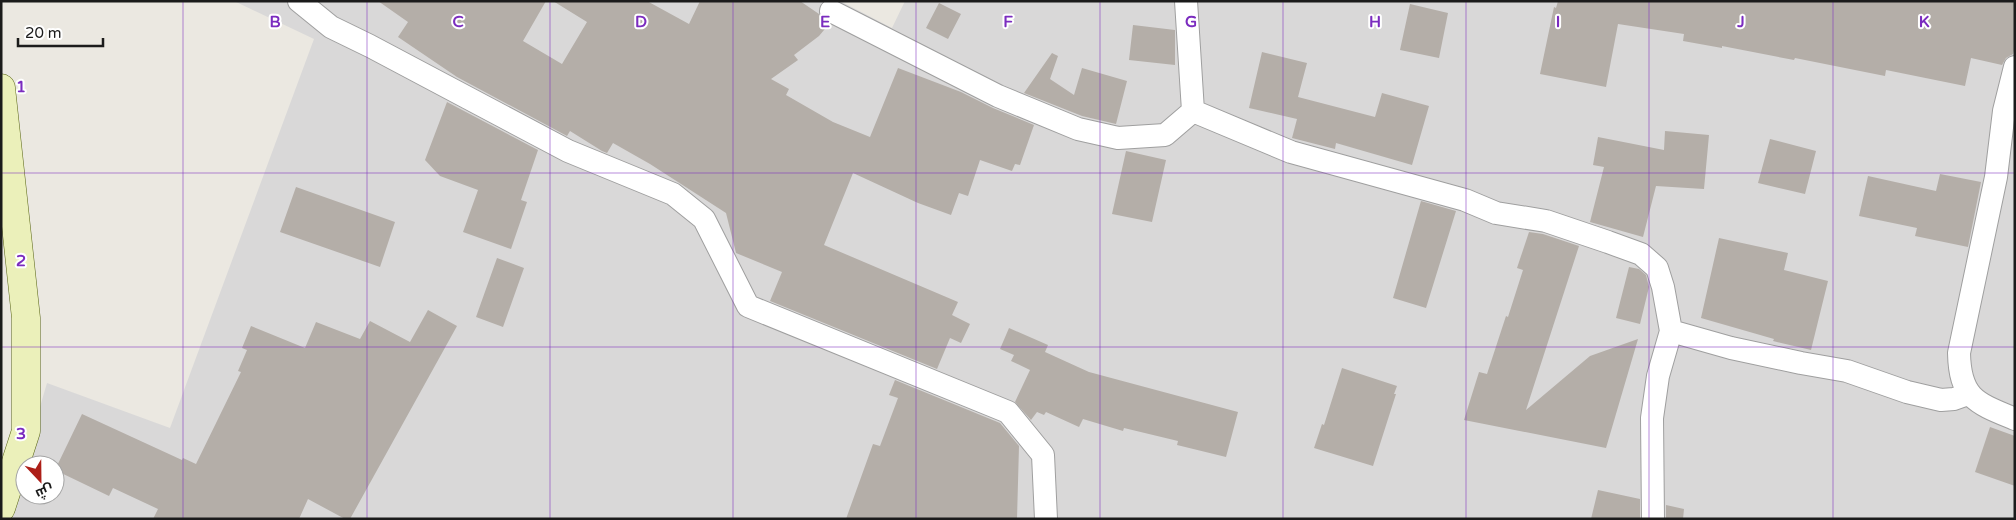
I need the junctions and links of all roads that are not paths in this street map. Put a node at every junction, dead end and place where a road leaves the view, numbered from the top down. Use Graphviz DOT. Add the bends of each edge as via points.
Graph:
graph roads {
  1 [pos="299,1"];
  2 [pos="1186,1"];
  3 [pos="831,11"];
  4 [pos="2015,67"];
  5 [pos="1,88"];
  6 [pos="1193,111"];
  7 [pos="1670,331"];
  8 [pos="1968,394"];
  9 [pos="2015,419"];
  10 [pos="1,508"];
  11 [pos="1046,519"];
  12 [pos="1653,519"];
  1 -- 11 [label="street" via="331,27 568,151 673,194 704,219 748,306 1008,412 1043,455"];
  2 -- 6 [label="street"];
  3 -- 6 [label="street" via="998,96 1078,129 1118,138 1165,135"];
  4 -- 8 [label="street" via="2004,111 1996,178 1959,353 1960,374"];
  5 -- 10 [label="street" via="26,318 26,432"];
  6 -- 7 [label="street" via="1290,152 1465,200 1496,213 1546,221 1641,254 1657,268"];
  7 -- 8 [label="street" via="1740,350 1847,371 1906,392 1941,400"];
  7 -- 12 [label="street" via="1658,376 1652,418"];
  8 -- 9 [label="street" via="1992,410"];
}
